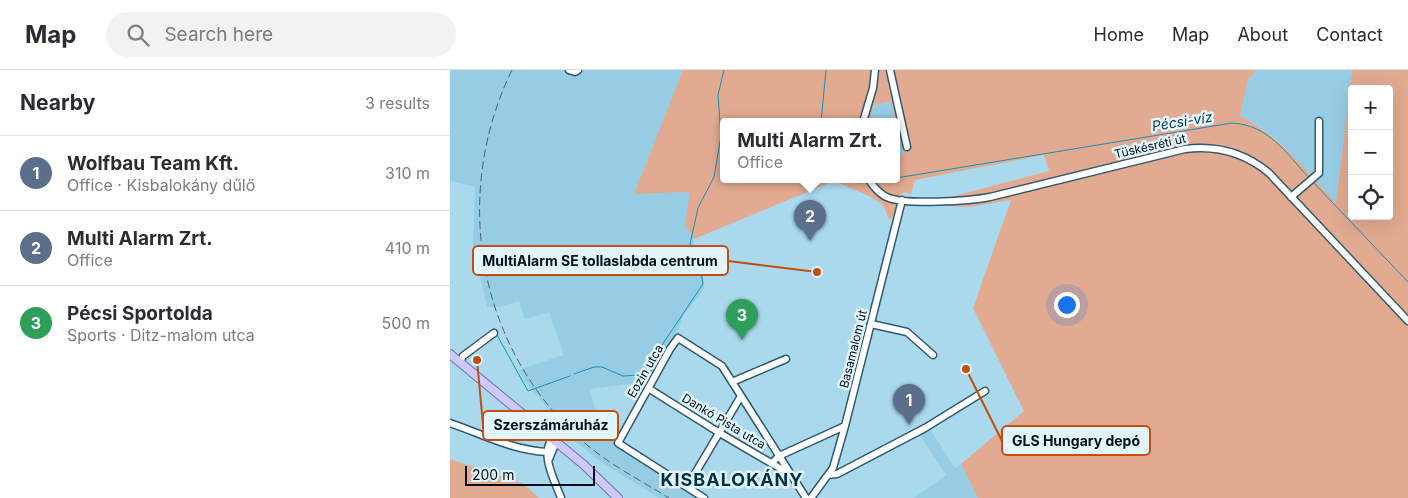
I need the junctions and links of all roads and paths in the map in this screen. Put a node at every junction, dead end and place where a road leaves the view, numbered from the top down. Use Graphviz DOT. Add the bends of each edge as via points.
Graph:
graph roads {
  1 [pos="569,70"];
  2 [pos="578,70"];
  3 [pos="875,70"];
  4 [pos="890,70"];
  5 [pos="864,118"];
  6 [pos="1319,121"];
  7 [pos="907,147"];
  8 [pos="872,183"];
  9 [pos="1291,197"];
  10 [pos="902,200"];
  11 [pos="1408,321"];
  12 [pos="871,324"];
  13 [pos="494,334"];
  14 [pos="933,355"];
  15 [pos="455,358"];
  16 [pos="786,359"];
  17 [pos="732,382"];
  18 [pos="648,388"];
  19 [pos="985,391"];
  20 [pos="740,396"];
  21 [pos="450,423"];
  22 [pos="845,426"];
  23 [pos="718,432"];
  24 [pos="554,440"];
  25 [pos="547,452"];
  26 [pos="779,456"];
  27 [pos="549,462"];
  28 [pos="772,463"];
  29 [pos="790,473"];
  30 [pos="828,475"];
  31 [pos="687,487"];
  32 [pos="561,498"];
  33 [pos="618,498"];
  34 [pos="704,498"];
  35 [pos="806,498"];
  36 [pos="812,498"];
  1 -- 2 [label="street"];
  3 -- 5 [label="street"];
  4 -- 7 [label="street"];
  6 -- 9 [label="street" via="1318,175"];
  8 -- 10 [label="street, Tüskésréti út" via="887,197"];
  9 -- 10 [label="street, Tüskésréti út" via="1254,162 1228,150 1204,147 1175,151 982,199"];
  9 -- 11 [label="street, Tüskésréti út"];
  10 -- 12 [label="street, Basamalom út"];
  12 -- 14 [label="street" via="907,332"];
  12 -- 22 [label="street, Basamalom út"];
  13 -- 15 [label="street"];
  15 -- 24 [label="main road"];
  16 -- 17 [label="street"];
  17 -- 18 [label="street, Eozin utca" via="722,366 678,338"];
  17 -- 20 [label="street"];
  18 -- 23 [label="street, Dankó Pista utca"];
  18 -- 31 [label="street, Eozin utca" via="618,443"];
  19 -- 30 [label="street" via="926,428 837,474"];
  20 -- 23 [label="street"];
  20 -- 26 [label="street"];
  21 -- 25 [label="street" via="506,445"];
  22 -- 26 [label="street"];
  22 -- 30 [label="street, Basamalom út"];
  23 -- 28 [label="street, Dankó Pista utca"];
  23 -- 31 [label="street"];
  24 -- 25 [label="street"];
  24 -- 27 [label="street"];
  24 -- 33 [label="main road"];
  25 -- 27 [label="street"];
  26 -- 28 [label="street"];
  26 -- 29 [label="street"];
  27 -- 32 [label="street"];
  28 -- 29 [label="street, Dankó Pista utca"];
  29 -- 35 [label="street"];
  30 -- 36 [label="street, Basamalom út"];
  31 -- 34 [label="street"];
}
